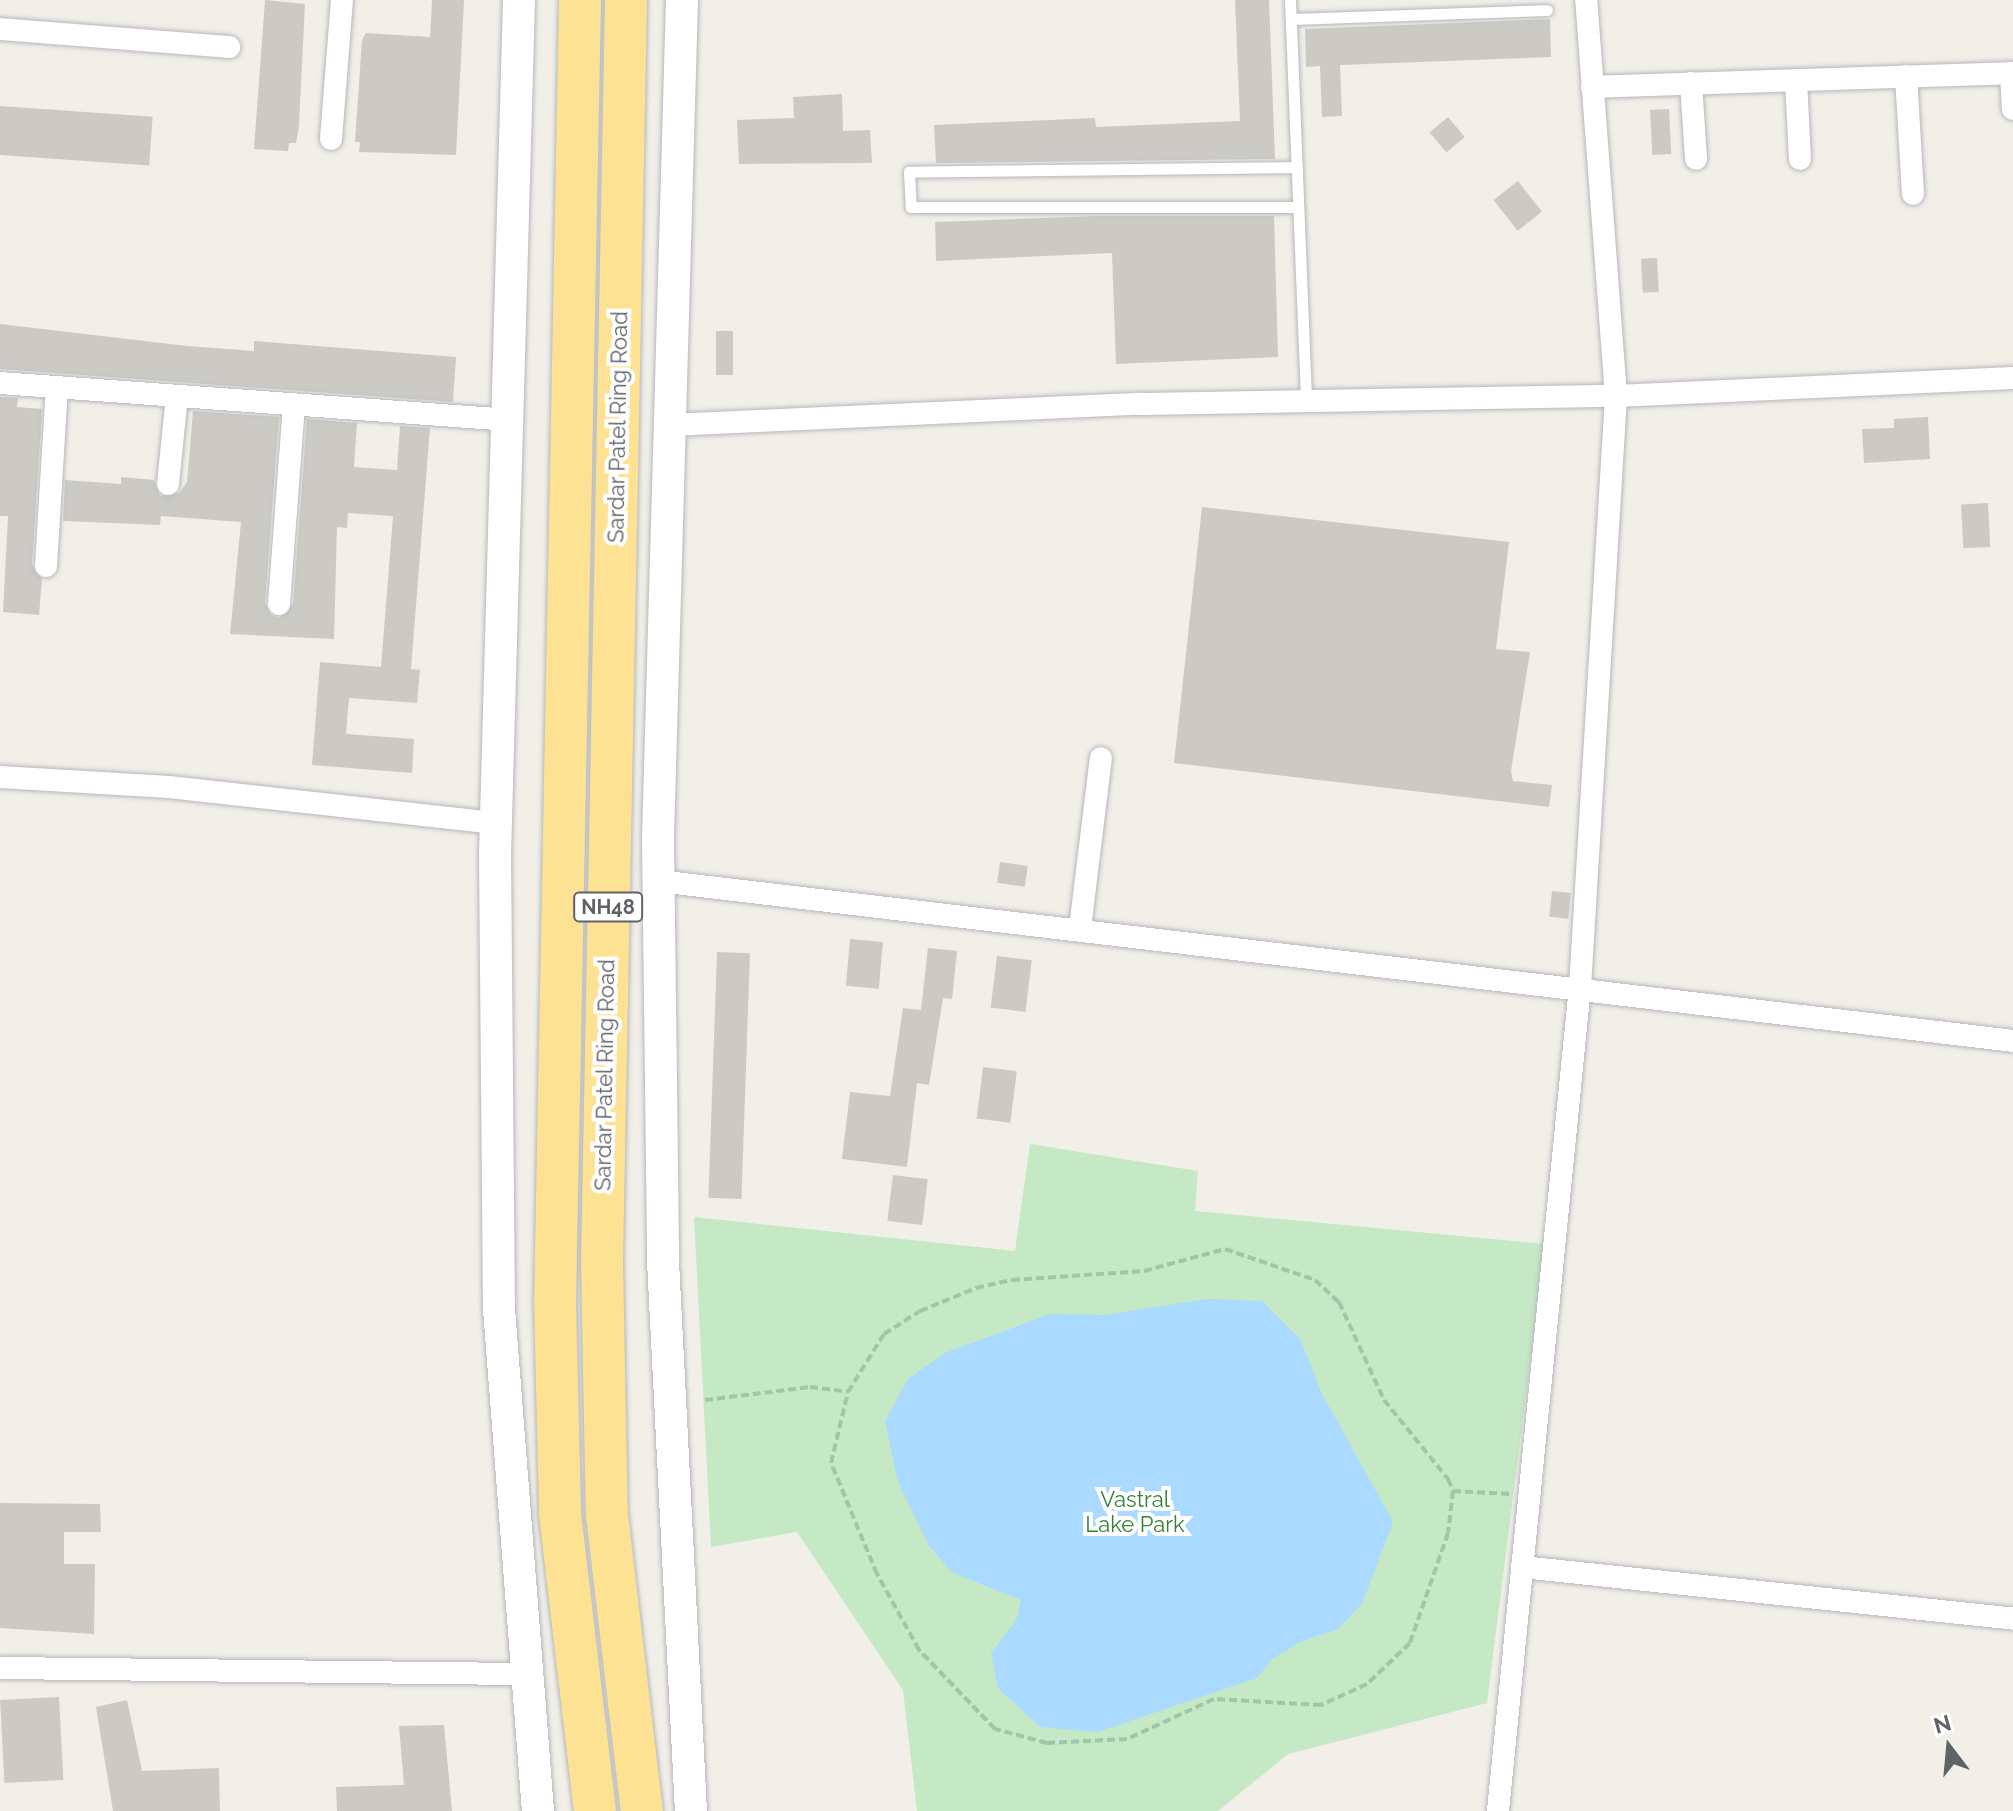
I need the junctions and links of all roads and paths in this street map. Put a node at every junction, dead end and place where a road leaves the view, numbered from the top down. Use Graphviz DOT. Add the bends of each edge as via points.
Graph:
graph roads {
  1 [pos="342,0"];
  2 [pos="519,0"];
  3 [pos="580,0"];
  4 [pos="626,0"];
  5 [pos="682,0"];
  6 [pos="1290,0"];
  7 [pos="1586,0"];
  8 [pos="1547,10"];
  9 [pos="1291,19"];
  10 [pos="0,29"];
  11 [pos="229,47"];
  12 [pos="2012,73"];
  13 [pos="1906,76"];
  14 [pos="1796,80"];
  15 [pos="1691,83"];
  16 [pos="1592,87"];
  17 [pos="2013,109"];
  18 [pos="331,139"];
  19 [pos="1696,159"];
  20 [pos="1800,159"];
  21 [pos="1297,167"];
  22 [pos="1913,194"];
  23 [pos="1298,207"];
  24 [pos="2013,378"];
  25 [pos="0,383"];
  26 [pos="57,387"];
  27 [pos="177,396"];
  28 [pos="1616,396"];
  29 [pos="1306,401"];
  30 [pos="294,405"];
  31 [pos="510,420"];
  32 [pos="670,425"];
  33 [pos="168,484"];
  34 [pos="46,566"];
  35 [pos="279,604"];
  36 [pos="1101,758"];
  37 [pos="0,777"];
  38 [pos="496,823"];
  39 [pos="658,881"];
  40 [pos="1080,928"];
  41 [pos="1580,987"];
  42 [pos="2013,1041"];
  43 [pos="848,1392"];
  44 [pos="705,1400"];
  45 [pos="1453,1491"];
  46 [pos="1516,1494"];
  47 [pos="1522,1567"];
  48 [pos="2013,1619"];
  49 [pos="0,1668"];
  50 [pos="523,1674"];
  51 [pos="538,1811"];
  52 [pos="595,1811"];
  53 [pos="642,1811"];
  54 [pos="691,1811"];
  55 [pos="1498,1811"];
  1 -- 18 [label="street"];
  2 -- 31 [label="street"];
  3 -- 52 [label="highway, NH48" via="555,1303 560,1514"];
  4 -- 53 [label="highway, Sardar Patel Ring Road / NH48" via="602,1263 607,1515"];
  5 -- 32 [label="street"];
  6 -- 9 [label="lane"];
  7 -- 16 [label="street"];
  8 -- 9 [label="lane"];
  9 -- 21 [label="lane"];
  10 -- 11 [label="street"];
  12 -- 13 [label="street"];
  12 -- 17 [label="street"];
  13 -- 14 [label="street"];
  13 -- 22 [label="street"];
  14 -- 15 [label="street"];
  14 -- 20 [label="street"];
  15 -- 16 [label="street"];
  15 -- 19 [label="street"];
  16 -- 28 [label="street"];
  21 -- 23 [label="lane"];
  21 -- 23 [label="lane" via="909,172 911,207"];
  23 -- 29 [label="lane"];
  24 -- 28 [label="street"];
  25 -- 26 [label="street"];
  26 -- 27 [label="street"];
  26 -- 34 [label="street"];
  27 -- 30 [label="street"];
  27 -- 33 [label="street"];
  28 -- 29 [label="street"];
  28 -- 41 [label="street"];
  29 -- 32 [label="street"];
  30 -- 31 [label="street"];
  30 -- 35 [label="street"];
  31 -- 38 [label="street"];
  32 -- 39 [label="street"];
  36 -- 40 [label="street"];
  37 -- 38 [label="street" via="169,787"];
  38 -- 50 [label="street" via="499,1309"];
  39 -- 40 [label="street"];
  39 -- 54 [label="street" via="663,1261"];
  40 -- 41 [label="street"];
  41 -- 42 [label="street"];
  41 -- 47 [label="street"];
  43 -- 44 [label="path" via="810,1387"];
  43 -- 45 [label="path" via="884,1334 920,1311 976,1288 1012,1280 1144,1271 1225,1249 1315,1280 1339,1302 1384,1400"];
  43 -- 45 [label="path" via="831,1463 877,1574 919,1650 995,1729 1047,1743 1127,1739 1214,1699 1321,1705 1367,1684 1410,1643 1448,1533"];
  45 -- 46 [label="path"];
  47 -- 48 [label="street"];
  47 -- 55 [label="street"];
  49 -- 50 [label="street"];
  50 -- 51 [label="street"];
}
